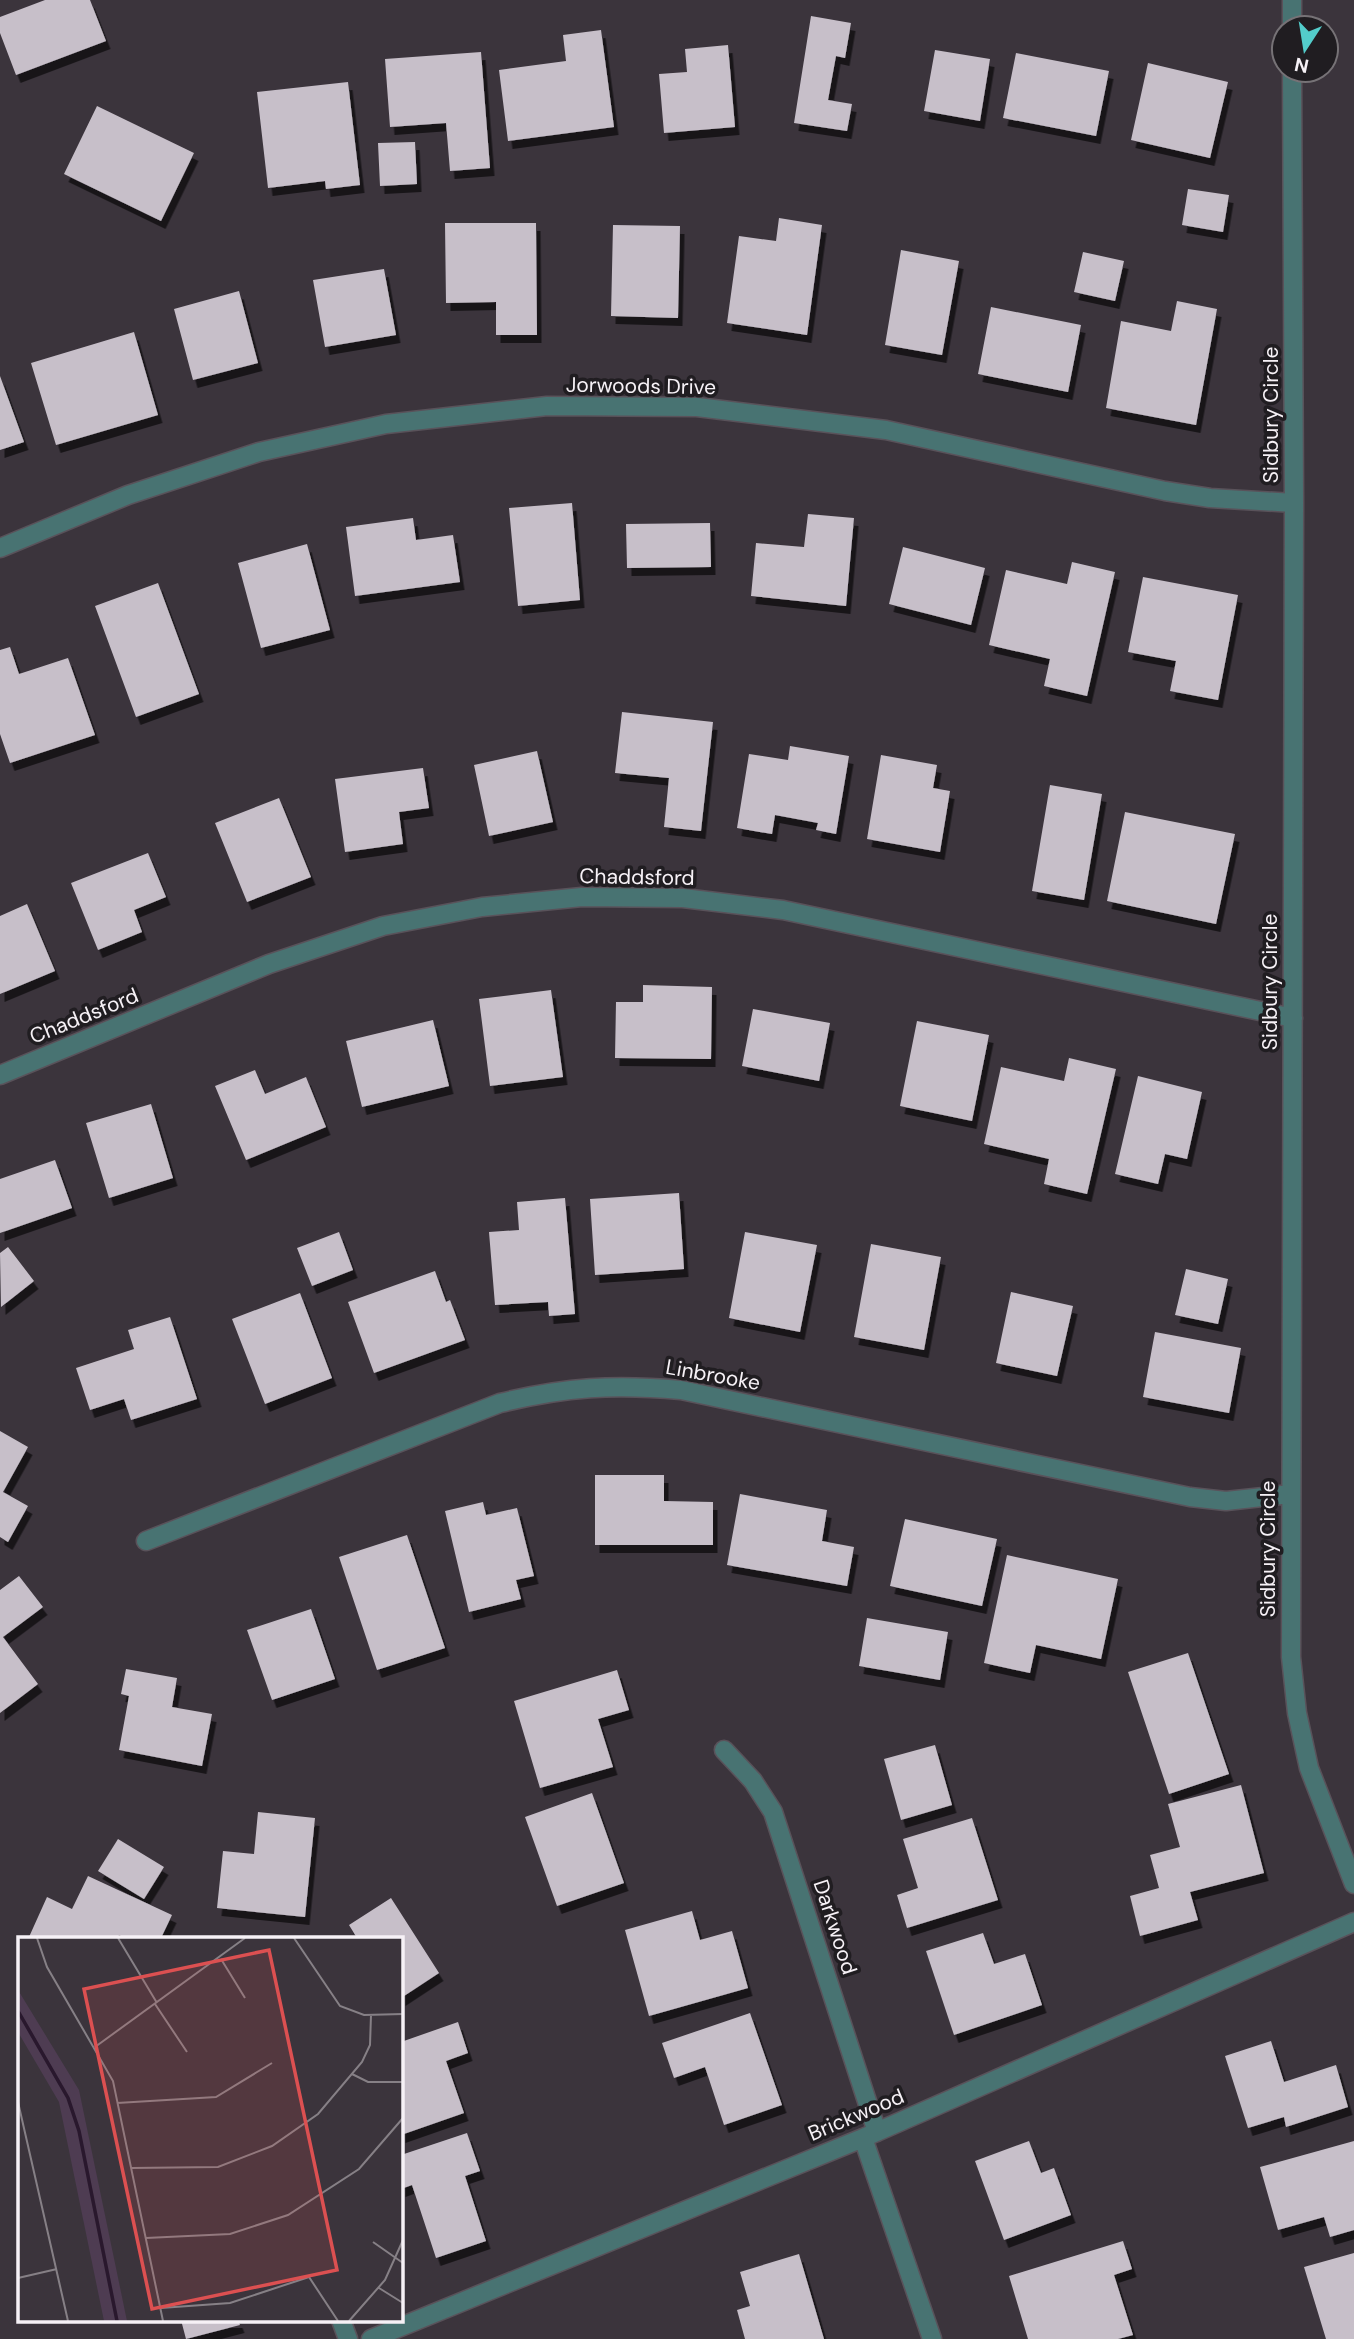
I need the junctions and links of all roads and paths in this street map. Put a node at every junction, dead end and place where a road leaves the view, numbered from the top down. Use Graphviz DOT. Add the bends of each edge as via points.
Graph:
graph roads {
  1 [pos="1292,84"];
  2 [pos="1294,503"];
  3 [pos="0,548"];
  4 [pos="1293,1018"];
  5 [pos="0,1075"];
  6 [pos="1290,1494"];
  7 [pos="146,1541"];
  8 [pos="724,1750"];
  9 [pos="1354,1884"];
  10 [pos="1354,1922"];
  11 [pos="870,2135"];
  12 [pos="342,2322"];
  13 [pos="348,2339"];
  14 [pos="371,2339"];
  15 [pos="932,2339"];
  1 -- 2 [label="street, Sidbury Circle"];
  2 -- 3 [label="street, Jorwoods Drive" via="1165,491 872,428 697,407 547,406 386,424 259,452 128,495"];
  2 -- 4 [label="street, Sidbury Circle"];
  4 -- 5 [label="street, Chaddsford" via="782,910 683,898 582,897 482,907 383,926 269,964"];
  4 -- 6 [label="street, Sidbury Circle"];
  6 -- 7 [label="street, Linbrooke" via="1226,1501 1190,1497 681,1390 590,1387 500,1403"];
  6 -- 9 [label="street, Sidbury Circle" via="1291,1657 1297,1713 1309,1768"];
  8 -- 11 [label="street, Darkwood" via="774,1812"];
  10 -- 11 [label="street, Brickwood"];
  11 -- 14 [label="street, Brickwood"];
  11 -- 15 [label="street, Darkwood"];
  12 -- 13 [label="street"];
}
